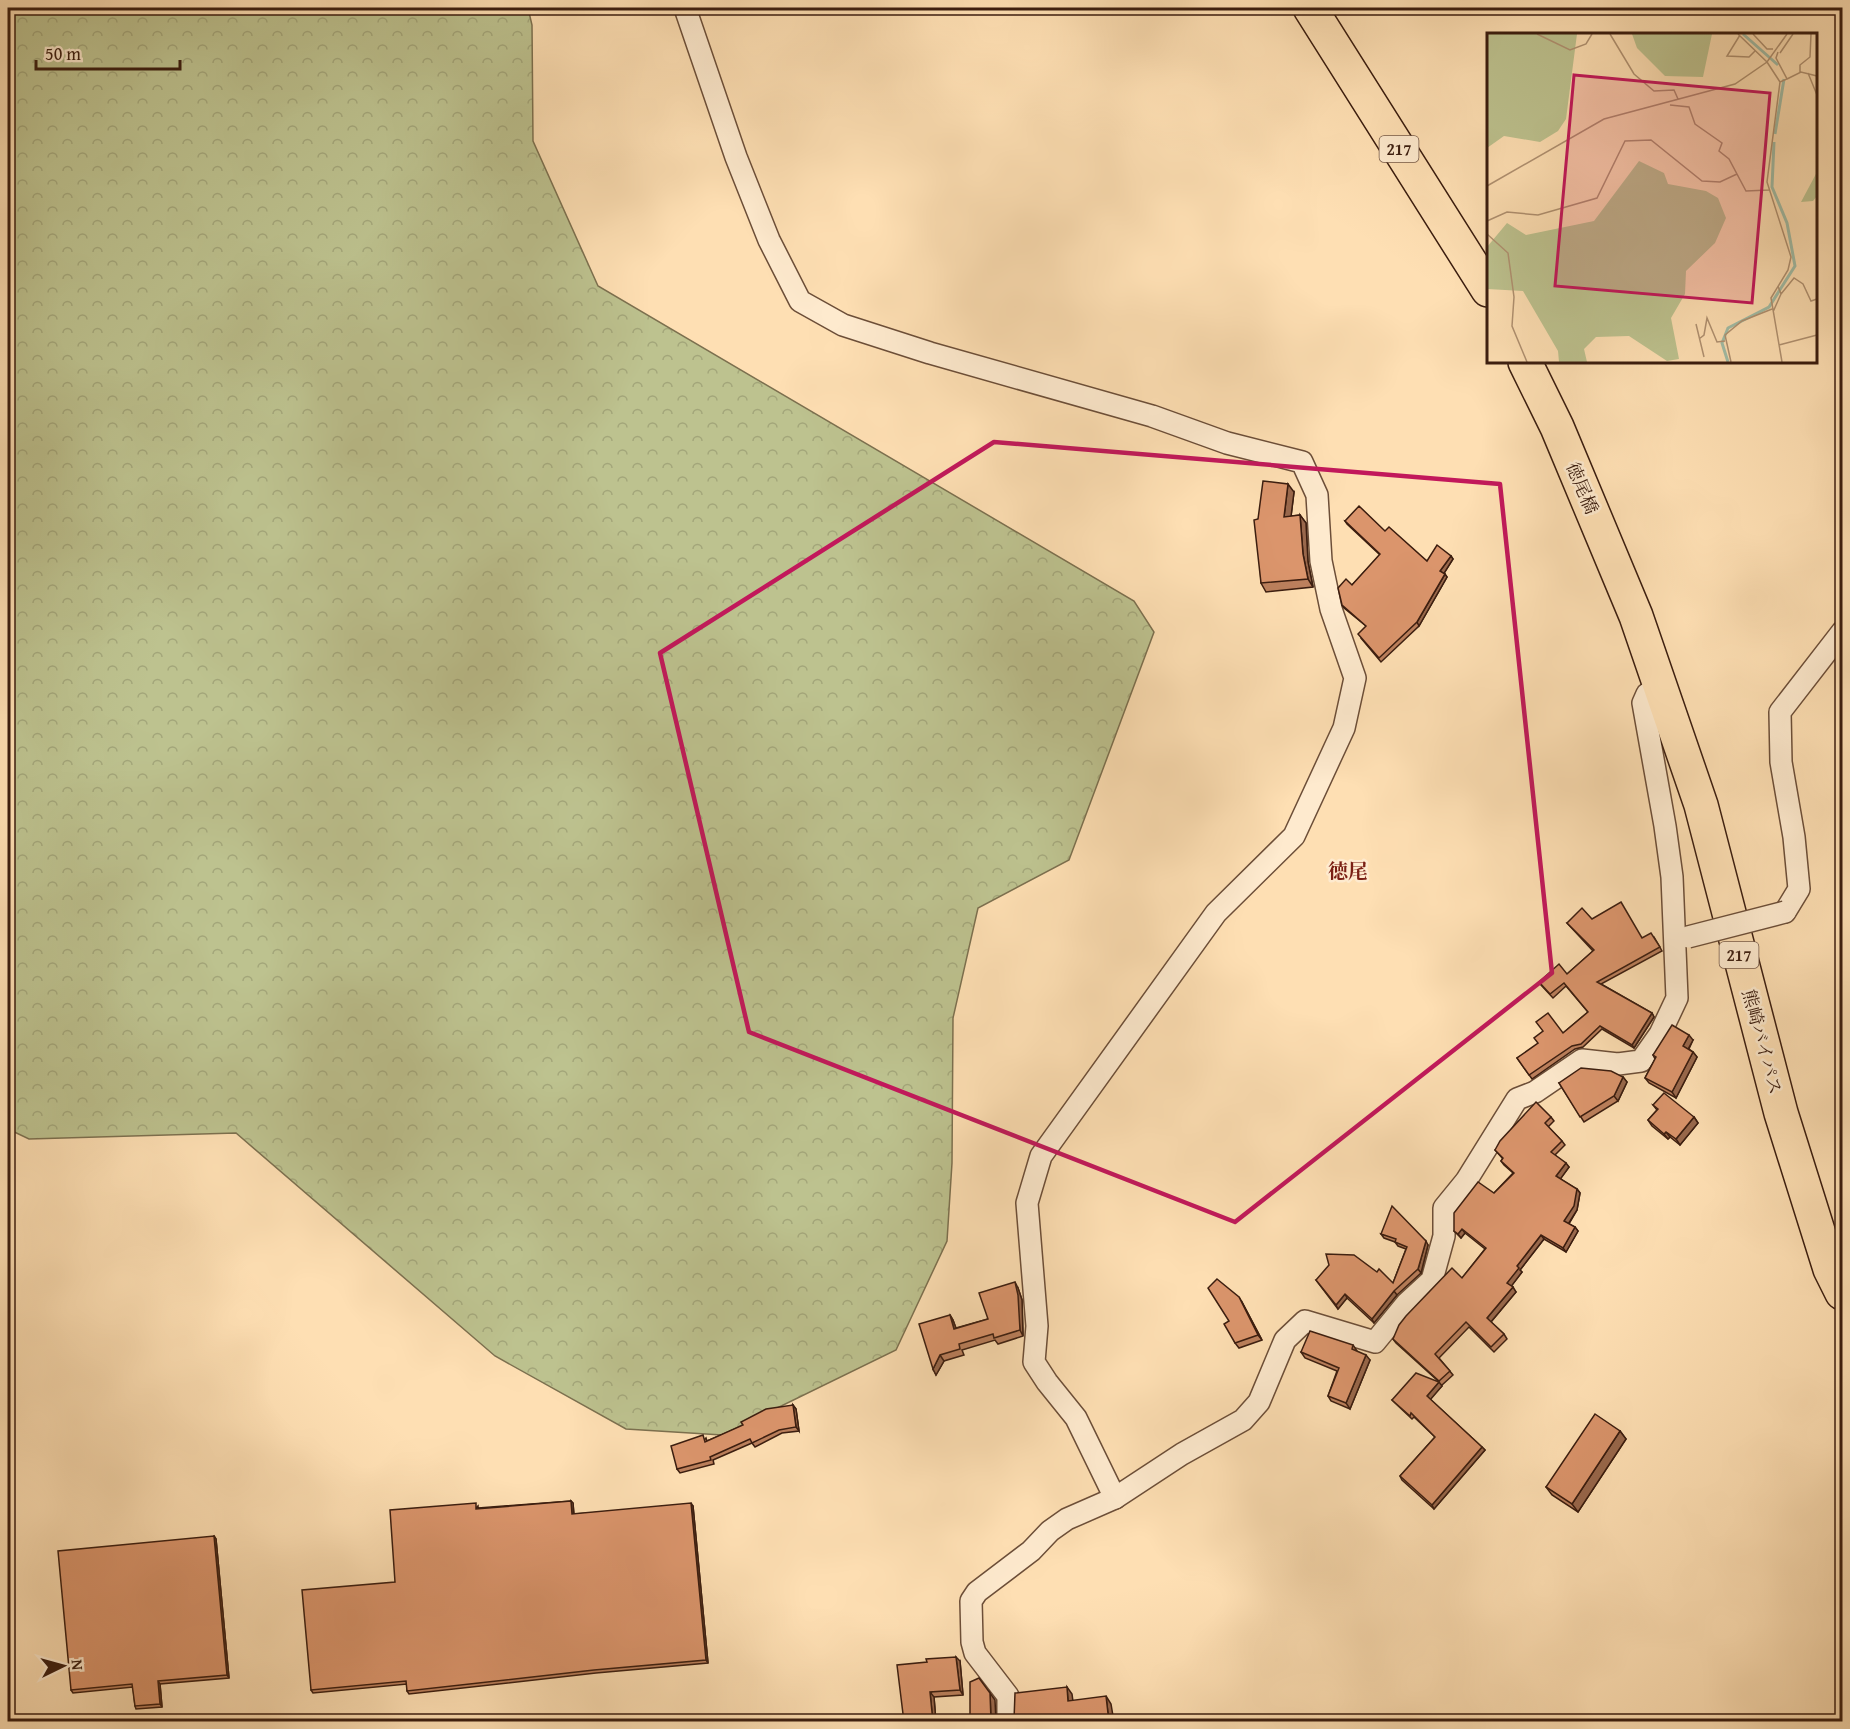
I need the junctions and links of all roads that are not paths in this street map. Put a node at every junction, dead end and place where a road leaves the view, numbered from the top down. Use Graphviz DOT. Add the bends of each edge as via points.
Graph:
graph roads {
  1 [pos="684,8"];
  2 [pos="1310,8"];
  3 [pos="1487,288"];
  4 [pos="1526,363"];
  5 [pos="1636,616"];
  6 [pos="1842,632"];
  7 [pos="1660,687"];
  8 [pos="1680,938"];
  9 [pos="1842,1293"];
  10 [pos="1115,1498"];
  11 [pos="1008,1722"];
  1 -- 10 [label="street" via="744,178 800,301 843,325 930,353 1302,462 1317,495 1321,561 1331,609 1355,678 1344,728 1294,836 1216,913 1041,1156 1027,1203 1037,1326 1034,1362 1076,1418"];
  2 -- 3 [label="highway, 217"];
  4 -- 5 [label="highway, 徳尾橋 / 217" via="1557,426"];
  5 -- 7 [label="highway, 熊崎バイパス / 217"];
  6 -- 8 [label="street, bridge" via="1779,712 1781,762 1798,889 1785,912"];
  7 -- 8 [label="street" via="1647,694 1643,703"];
  7 -- 9 [label="highway, 熊崎バイパス / 217" via="1701,805 1780,1113 1830,1269"];
  8 -- 10 [label="street" via="1677,998 1660,1034 1641,1061 1618,1064 1581,1060 1535,1092 1517,1099 1444,1208 1444,1236 1432,1280 1375,1342 1305,1321 1285,1340 1259,1402 1243,1420"];
  10 -- 11 [label="street" via="1084,1510 1050,1531 971,1601 975,1653 1008,1696"];
}
